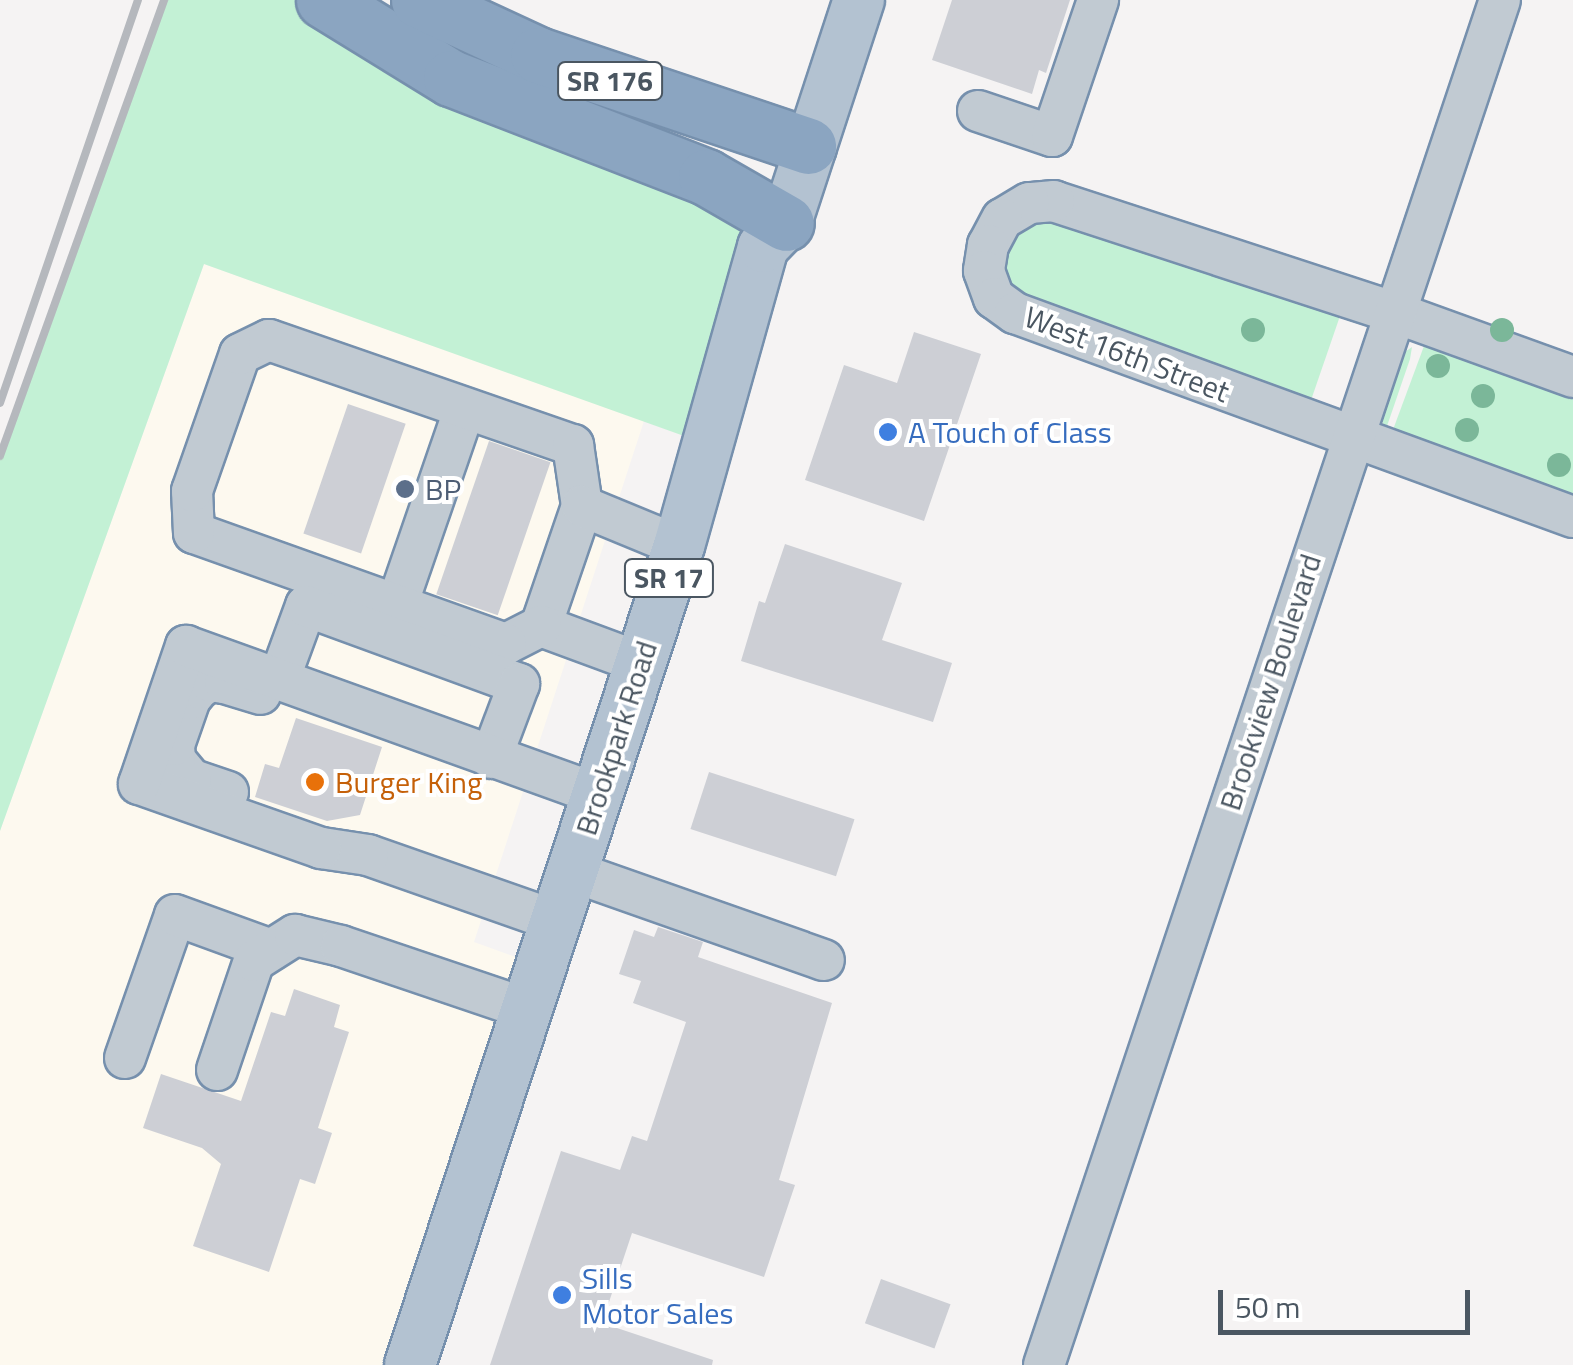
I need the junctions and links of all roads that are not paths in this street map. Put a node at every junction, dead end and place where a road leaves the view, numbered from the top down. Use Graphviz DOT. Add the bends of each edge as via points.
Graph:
graph roads {
  1 [pos="324,0"];
  2 [pos="419,0"];
  3 [pos="859,0"];
  4 [pos="1098,0"];
  5 [pos="1500,0"];
  6 [pos="978,110"];
  7 [pos="808,146"];
  8 [pos="786,222"];
  9 [pos="1396,313"];
  10 [pos="1573,377"];
  11 [pos="465,408"];
  12 [pos="1350,438"];
  13 [pos="582,506"];
  14 [pos="1573,517"];
  15 [pos="679,546"];
  16 [pos="397,605"];
  17 [pos="541,626"];
  18 [pos="641,663"];
  19 [pos="280,677"];
  20 [pos="318,696"];
  21 [pos="492,758"];
  22 [pos="598,794"];
  23 [pos="368,856"];
  24 [pos="571,871"];
  25 [pos="556,920"];
  26 [pos="271,950"];
  27 [pos="824,960"];
  28 [pos="526,1009"];
  29 [pos="125,1058"];
  30 [pos="217,1070"];
  31 [pos="410,1365"];
  32 [pos="1044,1365"];
  1 -- 8 [label="highway, SR 176" via="452,78 706,177"];
  2 -- 7 [label="highway, SR 176" via="538,55"];
  3 -- 7 [label="main road, Brookpark Road / SR 17"];
  4 -- 6 [label="street" via="1052,136"];
  5 -- 9 [label="street, Brookview Boulevard"];
  7 -- 8 [label="main road, Brookpark Road / SR 17"];
  8 -- 15 [label="main road, Brookpark Road / SR 17" via="764,247"];
  9 -- 10 [label="street, West 16th Street"];
  9 -- 12 [label="street, Brookview Boulevard"];
  9 -- 12 [label="street, West 16th Street" via="1054,201 1029,204 1002,219 988,244 984,271 994,298 1015,312"];
  11 -- 13 [label="street" via="573,445"];
  11 -- 16 [label="street"];
  11 -- 16 [label="street" via="270,340 240,354 192,492 194,533"];
  12 -- 14 [label="street, West 16th Street"];
  12 -- 32 [label="street, Brookview Boulevard"];
  13 -- 15 [label="street"];
  13 -- 17 [label="street"];
  15 -- 18 [label="main road, Brookpark Road / SR 17"];
  16 -- 17 [label="street" via="506,644"];
  17 -- 18 [label="street"];
  18 -- 22 [label="main road, Brookpark Road / SR 17"];
  19 -- 20 [label="street"];
  19 -- 21 [label="street" via="306,606 519,684"];
  19 -- 23 [label="street" via="186,646 139,784 321,848"];
  20 -- 21 [label="street"];
  20 -- 23 [label="street" via="283,700 210,681 190,700 175,760 191,779 336,829"];
  21 -- 22 [label="street"];
  22 -- 24 [label="main road, Brookpark Road / SR 17"];
  23 -- 25 [label="street"];
  24 -- 25 [label="main road, Brookpark Road / SR 17"];
  24 -- 27 [label="street"];
  25 -- 28 [label="main road, Brookpark Road / SR 17"];
  26 -- 28 [label="street" via="295,935"];
  26 -- 29 [label="street" via="175,915"];
  26 -- 30 [label="street" via="254,961"];
  28 -- 31 [label="main road, Brookpark Road / SR 17"];
}
